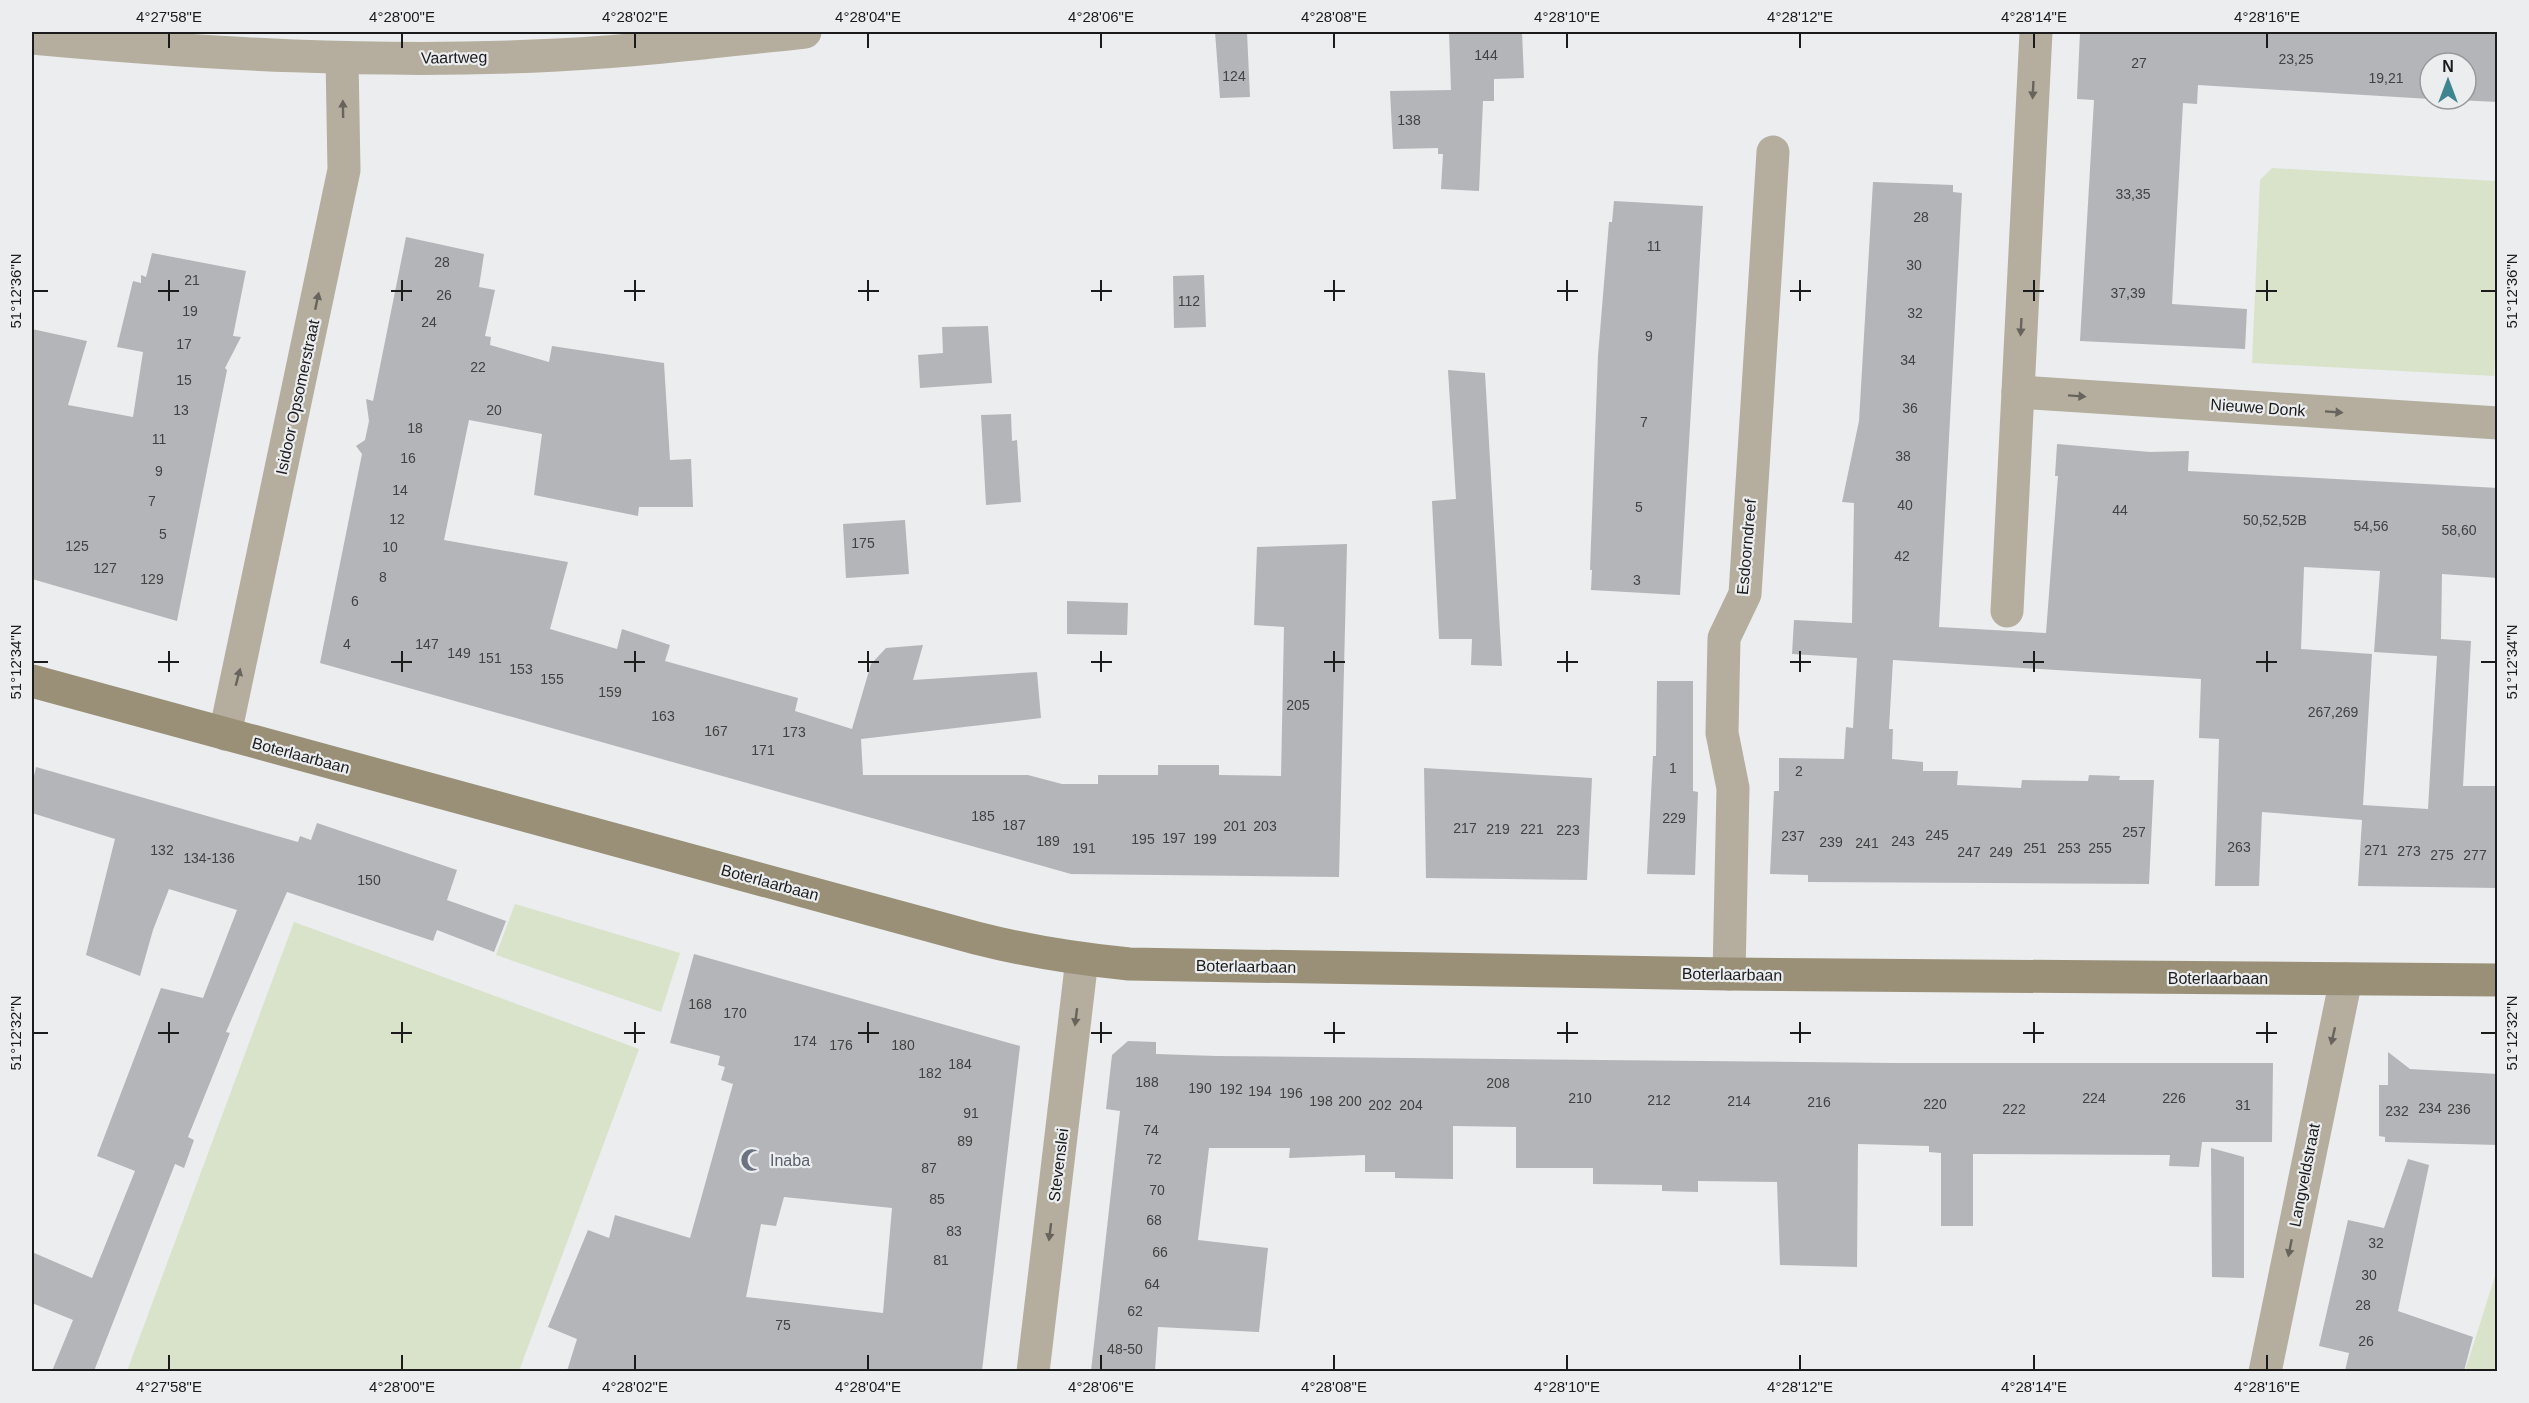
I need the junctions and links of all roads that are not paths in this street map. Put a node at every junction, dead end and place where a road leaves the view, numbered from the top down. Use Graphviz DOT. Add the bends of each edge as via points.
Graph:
graph roads {
  1 [pos="805,32"];
  2 [pos="2036,32"];
  3 [pos="32,38"];
  4 [pos="342,58"];
  5 [pos="1773,152"];
  6 [pos="2018,392"];
  7 [pos="2498,423"];
  8 [pos="2007,611"];
  9 [pos="32,681"];
  10 [pos="225,734"];
  11 [pos="1082,959"];
  12 [pos="1729,974"];
  13 [pos="2346,979"];
  14 [pos="2498,980"];
  15 [pos="1033,1371"];
  16 [pos="2265,1371"];
  1 -- 4 [label="street, Vaartweg" via="556,55"];
  2 -- 6 [label="street, one-way"];
  3 -- 4 [label="street, Vaartweg" via="175,51"];
  10 -- 4 [label="street, Isidoor Opsomerstraat, one-way" via="344,170"];
  5 -- 12 [label="street, Esdoorndreef" via="1745,594 1724,638 1722,734 1733,788"];
  6 -- 7 [label="street, Nieuwe Donk, one-way"];
  6 -- 8 [label="street"];
  9 -- 10 [label="main road, Boterlaarbaan"];
  10 -- 11 [label="main road, Boterlaarbaan" via="976,939"];
  11 -- 12 [label="main road, Boterlaarbaan" via="1129,964"];
  11 -- 15 [label="street, Stevenslei, one-way"];
  12 -- 13 [label="main road, Boterlaarbaan"];
  13 -- 14 [label="main road, Boterlaarbaan"];
  13 -- 16 [label="street, Langveldstraat, one-way"];
}
